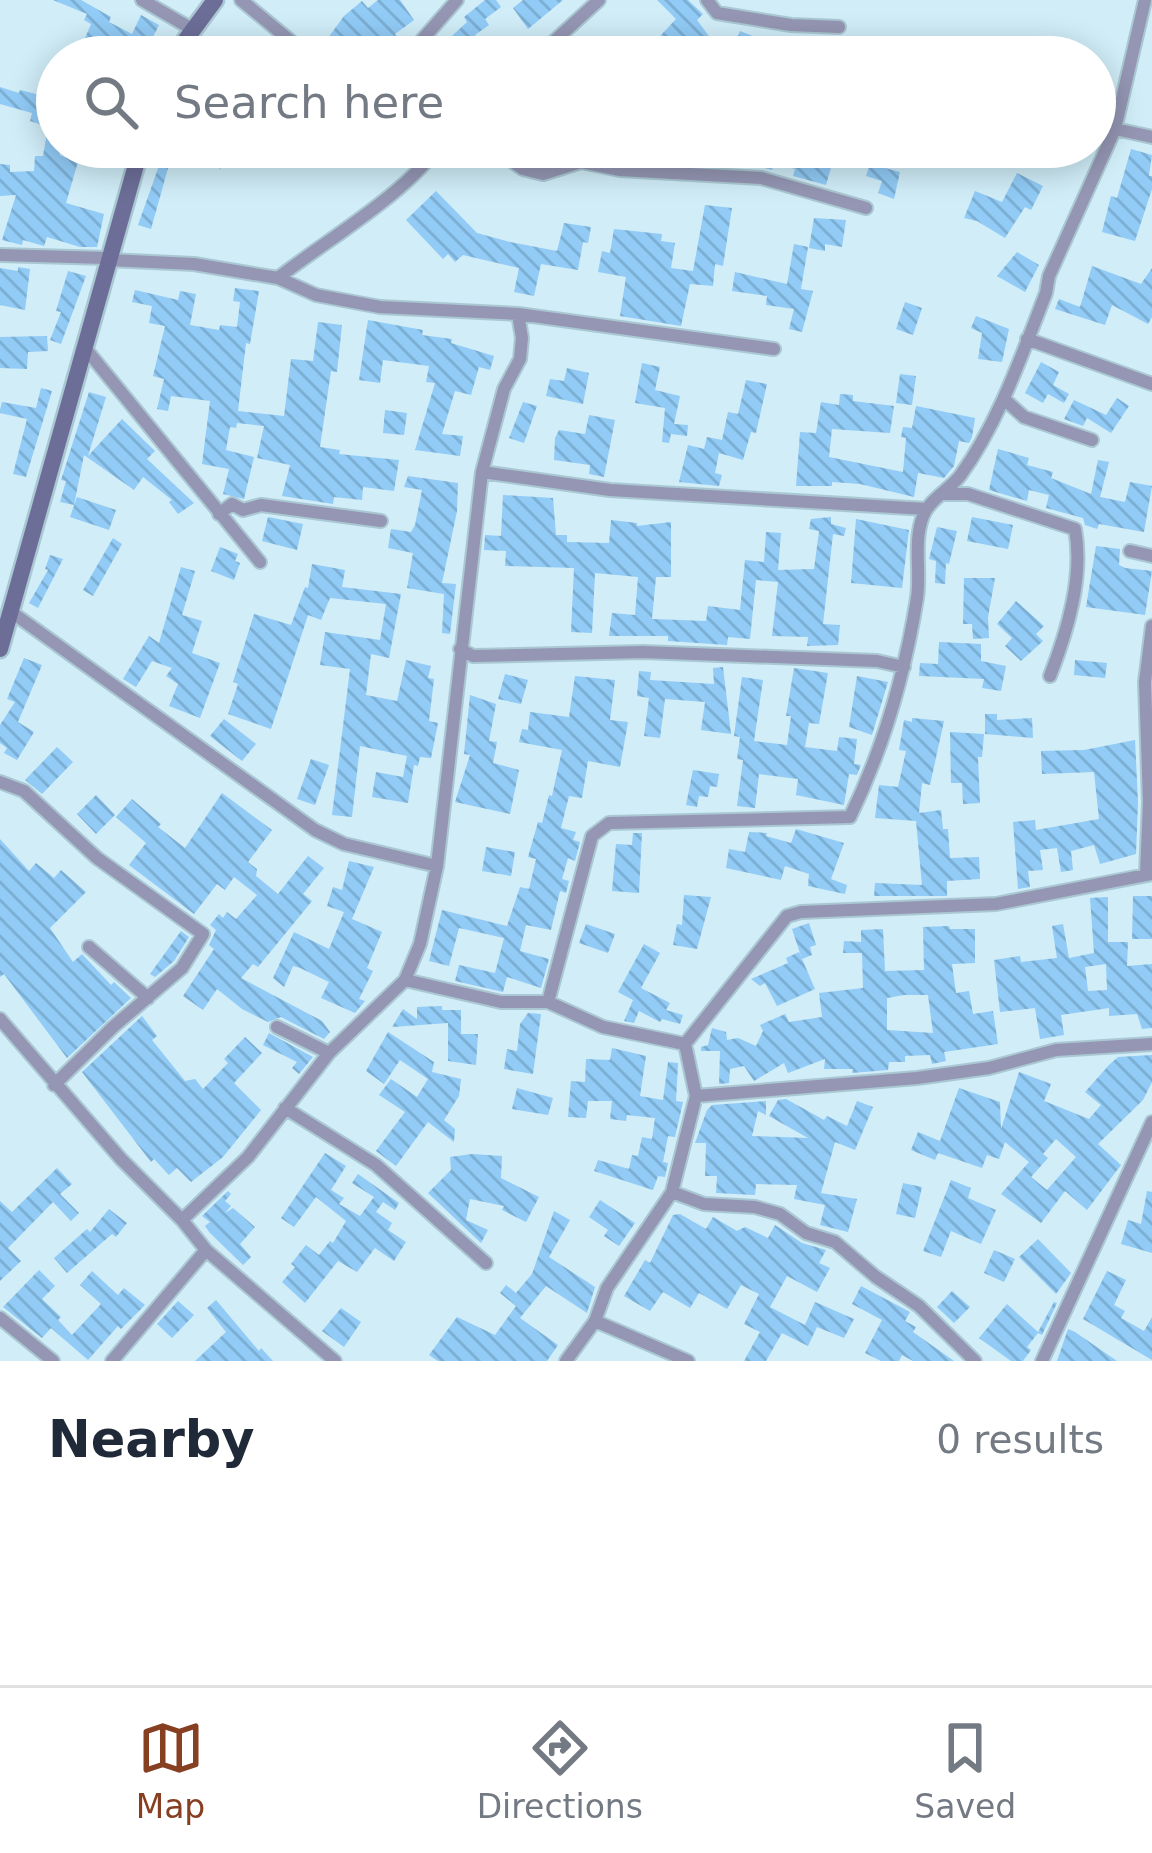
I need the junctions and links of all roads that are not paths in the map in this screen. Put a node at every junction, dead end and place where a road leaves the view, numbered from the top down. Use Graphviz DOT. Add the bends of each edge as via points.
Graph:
graph roads {
  1 [pos="142,0"];
  2 [pos="215,0"];
  3 [pos="241,0"];
  4 [pos="457,0"];
  5 [pos="599,0"];
  6 [pos="706,0"];
  7 [pos="1145,0"];
  8 [pos="839,27"];
  9 [pos="192,29"];
  10 [pos="187,36"];
  11 [pos="285,36"];
  12 [pos="425,36"];
  13 [pos="560,36"];
  14 [pos="1116,121"];
  15 [pos="1116,129"];
  16 [pos="1152,137"];
  17 [pos="135,168"];
  18 [pos="420,168"];
  19 [pos="522,168"];
  20 [pos="562,168"];
  21 [pos="610,168"];
  22 [pos="1097,168"];
  23 [pos="866,208"];
  24 [pos="0,255"];
  25 [pos="108,259"];
  26 [pos="278,278"];
  27 [pos="518,314"];
  28 [pos="1027,339"];
  29 [pos="85,348"];
  30 [pos="774,349"];
  31 [pos="1152,384"];
  32 [pos="1004,399"];
  33 [pos="1092,440"];
  34 [pos="482,472"];
  35 [pos="942,494"];
  36 [pos="926,509"];
  37 [pos="219,514"];
  38 [pos="381,521"];
  39 [pos="1130,551"];
  40 [pos="1152,556"];
  41 [pos="260,562"];
  42 [pos="10,611"];
  43 [pos="1152,626"];
  44 [pos="0,649"];
  45 [pos="460,649"];
  46 [pos="904,667"];
  47 [pos="1050,676"];
  48 [pos="0,782"];
  49 [pos="437,866"];
  50 [pos="1149,874"];
  51 [pos="89,947"];
  52 [pos="405,980"];
  53 [pos="148,998"];
  54 [pos="548,1002"];
  55 [pos="0,1019"];
  56 [pos="277,1028"];
  57 [pos="686,1044"];
  58 [pos="1152,1044"];
  59 [pos="329,1053"];
  60 [pos="54,1085"];
  61 [pos="696,1096"];
  62 [pos="285,1108"];
  63 [pos="1152,1122"];
  64 [pos="672,1192"];
  65 [pos="182,1220"];
  66 [pos="206,1250"];
  67 [pos="486,1263"];
  68 [pos="0,1318"];
  69 [pos="595,1321"];
  70 [pos="53,1361"];
  71 [pos="112,1361"];
  72 [pos="334,1361"];
  73 [pos="566,1361"];
  74 [pos="688,1361"];
  75 [pos="975,1361"];
  76 [pos="1042,1361"];
  1 -- 9 [label="street"];
  2 -- 9 [label="main road"];
  3 -- 11 [label="street"];
  4 -- 12 [label="street"];
  5 -- 13 [label="street"];
  6 -- 8 [label="street" via="717,13"];
  7 -- 14 [label="street"];
  9 -- 10 [label="main road"];
  15 -- 16 [label="street"];
  17 -- 25 [label="main road"];
  18 -- 26 [label="street"];
  19 -- 20 [label="street"];
  21 -- 23 [label="street" via="761,178"];
  22 -- 28 [label="street"];
  24 -- 25 [label="street"];
  25 -- 26 [label="street"];
  25 -- 29 [label="main road"];
  26 -- 27 [label="street" via="380,308"];
  27 -- 30 [label="street"];
  27 -- 34 [label="street" via="520,359"];
  28 -- 31 [label="street"];
  28 -- 32 [label="street"];
  29 -- 37 [label="street"];
  29 -- 42 [label="main road"];
  32 -- 33 [label="street" via="1024,418"];
  32 -- 35 [label="street"];
  34 -- 36 [label="street" via="610,490"];
  34 -- 45 [label="street"];
  35 -- 36 [label="street"];
  35 -- 47 [label="street" via="968,494 1075,529 1067,632"];
  36 -- 46 [label="street"];
  37 -- 38 [label="street" via="232,504 261,505"];
  37 -- 41 [label="street"];
  39 -- 40 [label="street"];
  42 -- 44 [label="main road"];
  42 -- 49 [label="street" via="315,830"];
  43 -- 50 [label="street" via="1145,682"];
  45 -- 46 [label="street" via="473,656 643,652"];
  45 -- 49 [label="street"];
  46 -- 54 [label="street" via="850,818 600,827"];
  48 -- 53 [label="street" via="24,791 97,858 203,934 182,968"];
  49 -- 52 [label="street"];
  50 -- 57 [label="street" via="997,904 787,916"];
  51 -- 53 [label="street"];
  52 -- 54 [label="street" via="501,1002"];
  52 -- 59 [label="street"];
  53 -- 60 [label="street"];
  54 -- 57 [label="street" via="603,1027"];
  55 -- 60 [label="street"];
  56 -- 59 [label="street"];
  57 -- 61 [label="street"];
  58 -- 61 [label="street" via="1056,1050 917,1078"];
  59 -- 62 [label="street"];
  60 -- 65 [label="street"];
  61 -- 64 [label="street"];
  62 -- 65 [label="street"];
  62 -- 67 [label="street" via="376,1165"];
  63 -- 76 [label="street"];
  64 -- 69 [label="street"];
  64 -- 75 [label="street" via="780,1214 835,1242"];
  65 -- 66 [label="street"];
  66 -- 71 [label="street"];
  66 -- 72 [label="street"];
  68 -- 70 [label="street"];
  69 -- 73 [label="street"];
  69 -- 74 [label="street"];
}
